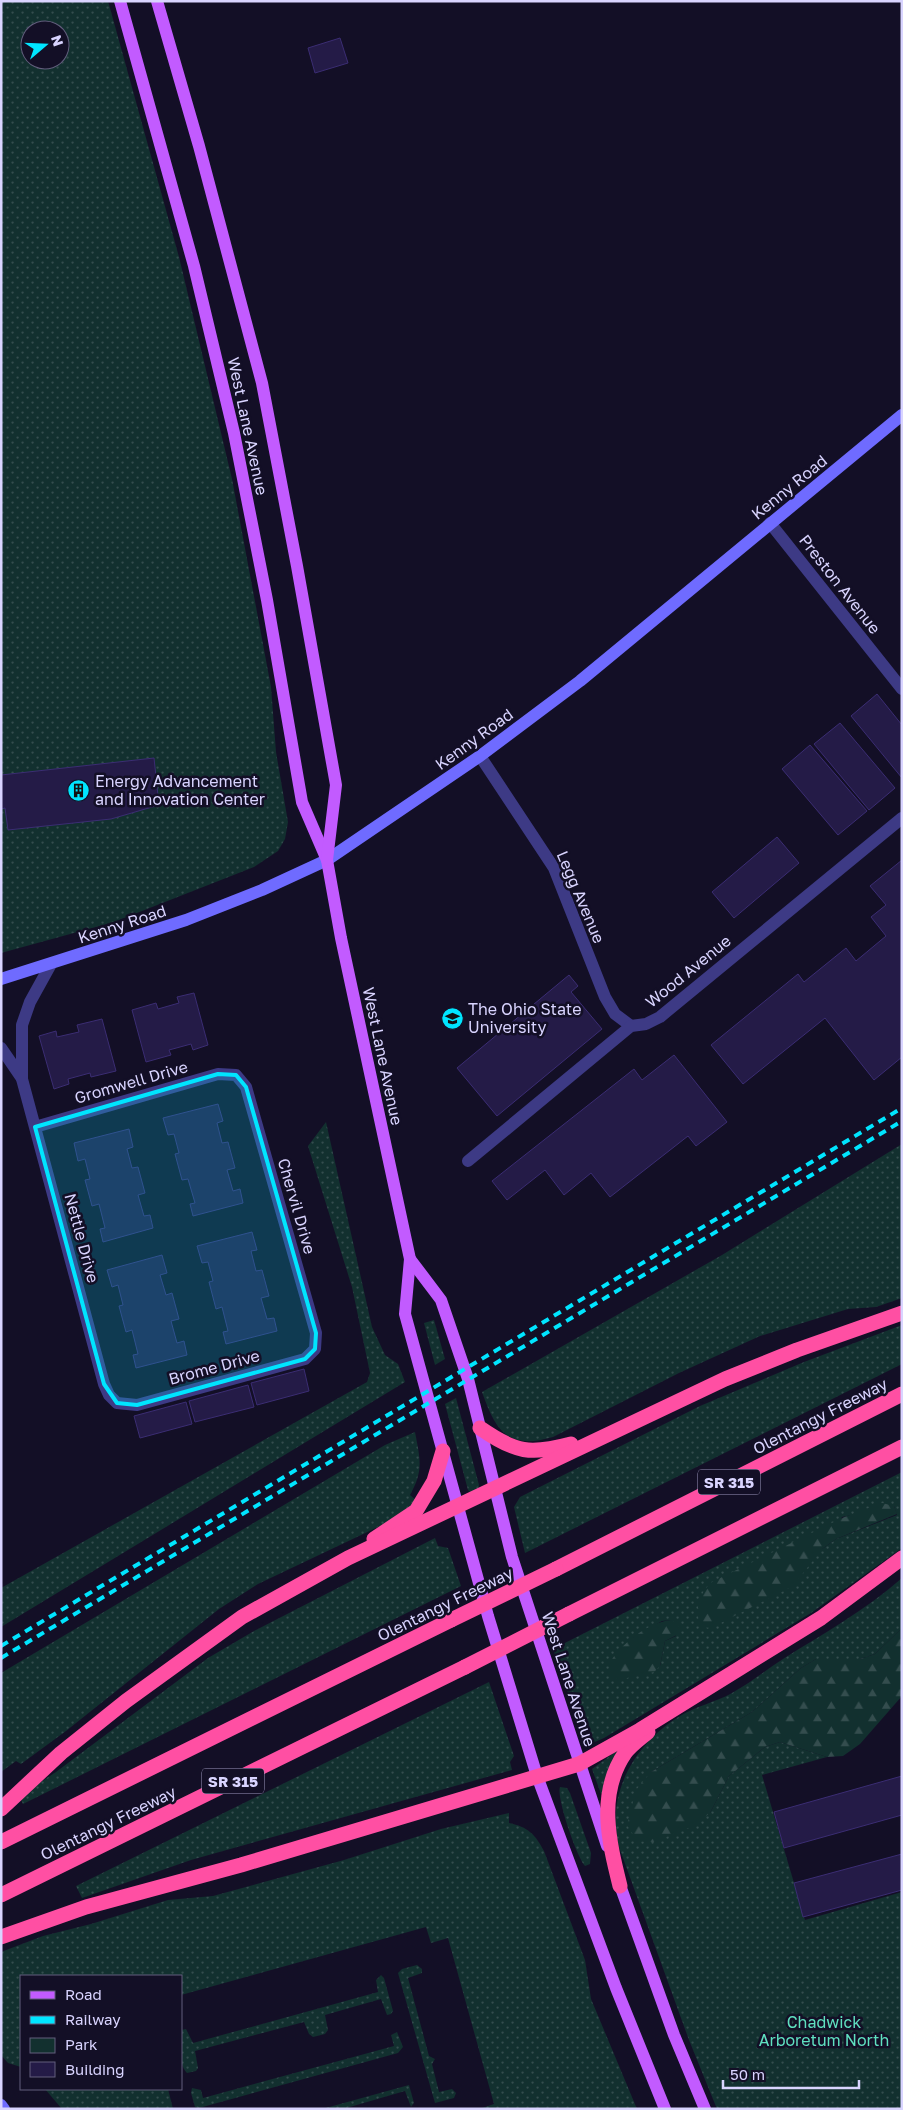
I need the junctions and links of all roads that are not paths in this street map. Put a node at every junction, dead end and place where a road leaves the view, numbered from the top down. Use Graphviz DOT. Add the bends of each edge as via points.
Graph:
graph roads {
  1 [pos="120,1"];
  2 [pos="158,1"];
  3 [pos="902,415"];
  4 [pos="770,523"];
  5 [pos="902,689"];
  6 [pos="480,756"];
  7 [pos="902,818"];
  8 [pos="328,860"];
  9 [pos="51,964"];
  10 [pos="1,979"];
  11 [pos="631,1026"];
  12 [pos="1,1048"];
  13 [pos="236,1076"];
  14 [pos="22,1079"];
  15 [pos="35,1126"];
  16 [pos="468,1161"];
  17 [pos="410,1259"];
  18 [pos="902,1313"];
  19 [pos="315,1349"];
  20 [pos="902,1394"];
  21 [pos="117,1404"];
  22 [pos="480,1428"];
  23 [pos="614,1432"];
  24 [pos="902,1447"];
  25 [pos="443,1451"];
  26 [pos="496,1490"];
  27 [pos="458,1508"];
  28 [pos="348,1558"];
  29 [pos="902,1558"];
  30 [pos="668,1712"];
  31 [pos="579,1764"];
  32 [pos="537,1776"];
  33 [pos="1,1809"];
  34 [pos="1,1842"];
  35 [pos="620,1886"];
  36 [pos="1,1895"];
  37 [pos="1,1937"];
  38 [pos="1,2105"];
  39 [pos="4,2109"];
  40 [pos="665,2109"];
  41 [pos="705,2109"];
  1 -- 8 [label="main road, West Lane Avenue" via="194,266 232,424 302,802"];
  2 -- 8 [label="main road, West Lane Avenue" via="262,383 336,785"];
  3 -- 4 [label="main road, Kenny Road"];
  4 -- 5 [label="street, Preston Avenue"];
  4 -- 6 [label="main road, Kenny Road" via="580,681"];
  6 -- 8 [label="main road, Kenny Road"];
  6 -- 11 [label="street, Legg Avenue" via="554,868 605,997 616,1014"];
  7 -- 11 [label="street, Wood Avenue" via="660,1017 646,1024"];
  8 -- 9 [label="main road, Kenny Road" via="186,920"];
  8 -- 17 [label="main road, West Lane Avenue" via="341,938"];
  9 -- 10 [label="main road, Kenny Road"];
  9 -- 14 [label="street, Nettle Drive" via="30,1002 22,1025"];
  11 -- 16 [label="street, Wood Avenue"];
  12 -- 14 [label="street, Nettle Drive"];
  13 -- 15 [label="street, Gromwell Drive" via="218,1074"];
  13 -- 19 [label="street, Chervil Drive" via="246,1087 316,1333"];
  14 -- 15 [label="street, Nettle Drive"];
  15 -- 21 [label="street, Nettle Drive" via="104,1384"];
  17 -- 22 [label="main road, West Lane Avenue" via="441,1300 468,1378"];
  17 -- 25 [label="main road, West Lane Avenue" via="405,1314"];
  18 -- 23 [label="highway" via="734,1376"];
  19 -- 21 [label="street, Brome Drive" via="304,1359 137,1404"];
  20 -- 34 [label="highway, Olentangy Freeway / SR 315, bridge" via="556,1569"];
  22 -- 23 [label="highway" via="503,1444 536,1451"];
  22 -- 26 [label="main road, West Lane Avenue"];
  23 -- 26 [label="highway"];
  24 -- 36 [label="highway, Olentangy Freeway / SR 315, bridge" via="464,1668"];
  25 -- 27 [label="main road, West Lane Avenue"];
  25 -- 28 [label="highway" via="434,1481 416,1511"];
  26 -- 27 [label="highway"];
  26 -- 31 [label="main road, West Lane Avenue" via="512,1558"];
  27 -- 28 [label="highway"];
  27 -- 32 [label="main road, West Lane Avenue"];
  28 -- 33 [label="highway" via="242,1617 149,1684 61,1753"];
  29 -- 30 [label="highway" via="821,1618"];
  30 -- 31 [label="highway"];
  30 -- 35 [label="highway" via="625,1753 608,1796 610,1848"];
  31 -- 32 [label="highway"];
  31 -- 35 [label="main road, West Lane Avenue"];
  32 -- 37 [label="highway" via="241,1865 86,1907"];
  32 -- 40 [label="main road, West Lane Avenue"];
  35 -- 41 [label="main road, West Lane Avenue" via="674,2035"];
  38 -- 39 [label="main road"];
}
